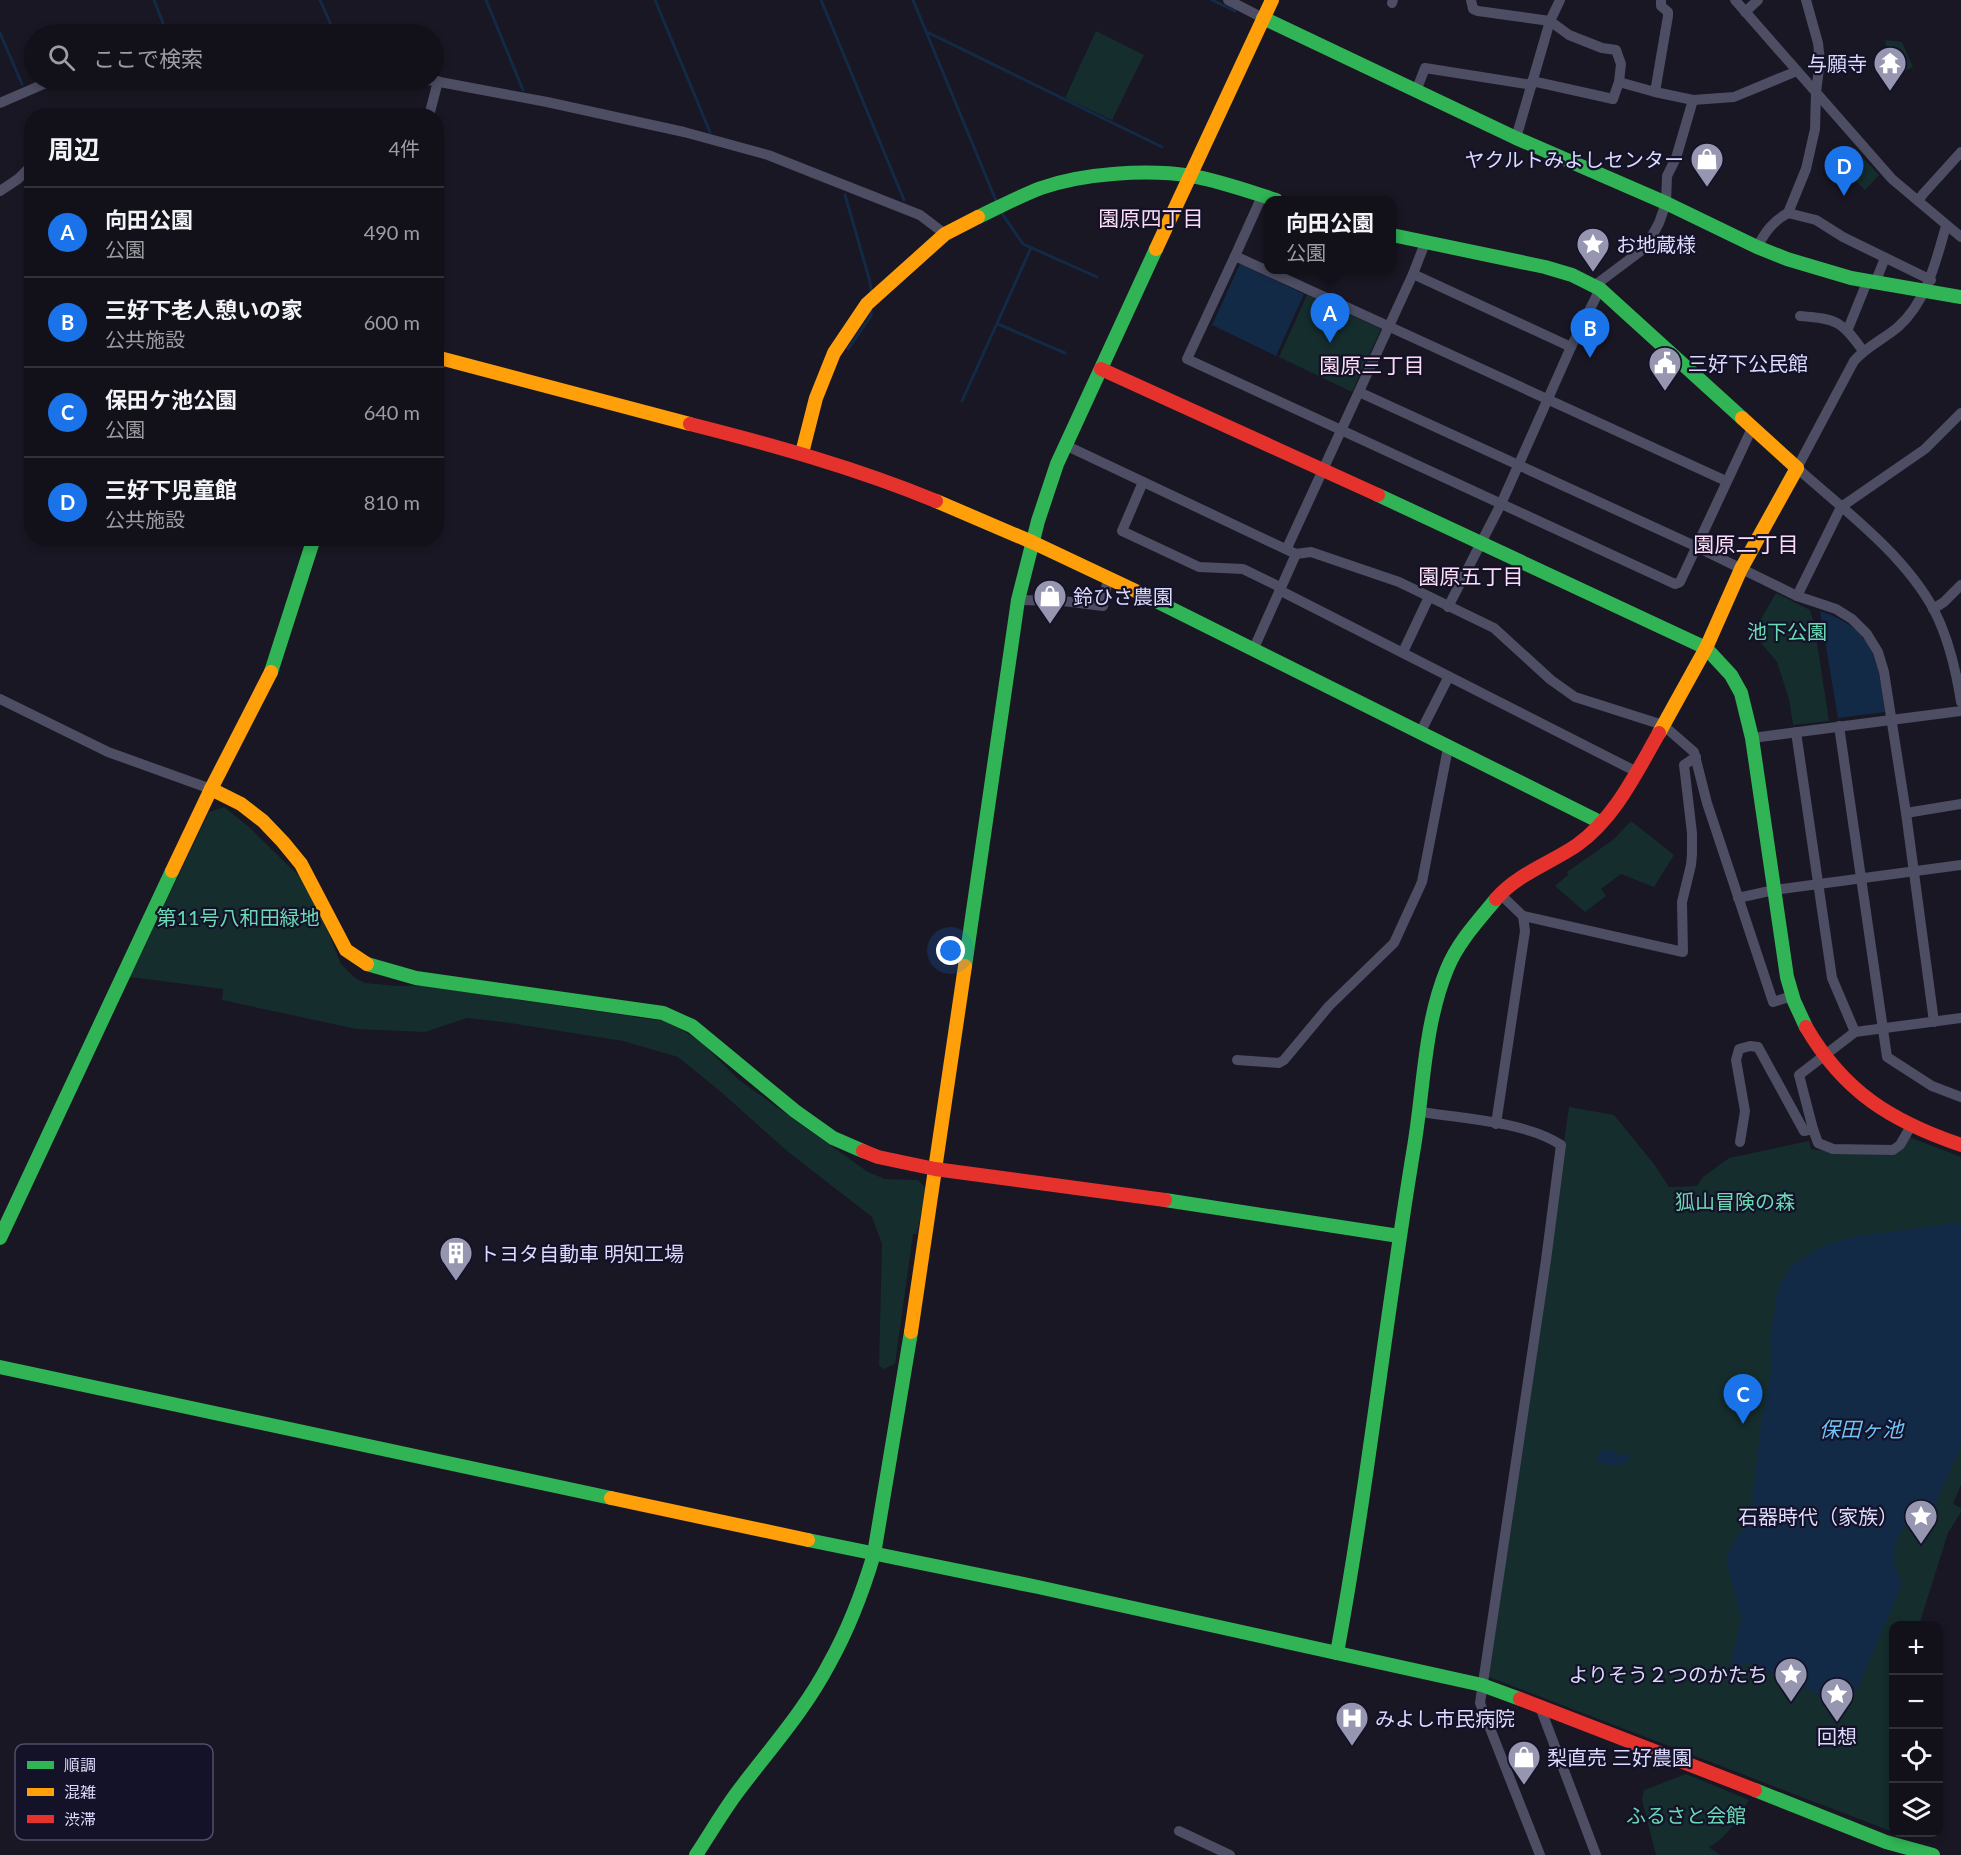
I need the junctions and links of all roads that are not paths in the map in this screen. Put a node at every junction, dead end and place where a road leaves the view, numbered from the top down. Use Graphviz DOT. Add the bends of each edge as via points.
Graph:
graph roads {
  1 [pos="1228,0"];
  2 [pos="1272,0"];
  3 [pos="1471,0"];
  4 [pos="1560,0"];
  5 [pos="1662,0"];
  6 [pos="1735,0"];
  7 [pos="1758,0"];
  8 [pos="1806,0"];
  9 [pos="1745,12"];
  10 [pos="1263,18"];
  11 [pos="1550,21"];
  12 [pos="1797,71"];
  13 [pos="444,82"];
  14 [pos="1619,82"];
  15 [pos="1532,83"];
  16 [pos="30,90"];
  17 [pos="432,90"];
  18 [pos="1416,92"];
  19 [pos="1655,92"];
  20 [pos="1815,92"];
  21 [pos="1693,100"];
  22 [pos="0,103"];
  23 [pos="430,108"];
  24 [pos="1516,138"];
  25 [pos="1961,152"];
  26 [pos="24,173"];
  27 [pos="1191,176"];
  28 [pos="0,191"];
  29 [pos="1264,197"];
  30 [pos="1918,201"];
  31 [pos="1666,203"];
  32 [pos="1264,207"];
  33 [pos="1788,213"];
  34 [pos="1946,226"];
  35 [pos="945,234"];
  36 [pos="1396,236"];
  37 [pos="1961,237"];
  38 [pos="1425,243"];
  39 [pos="1757,246"];
  40 [pos="1235,256"];
  41 [pos="1885,258"];
  42 [pos="1264,269"];
  43 [pos="1274,274"];
  44 [pos="1413,274"];
  45 [pos="1931,280"];
  46 [pos="1871,282"];
  47 [pos="1597,288"];
  48 [pos="1922,291"];
  49 [pos="1960,295"];
  50 [pos="1800,316"];
  51 [pos="1388,327"];
  52 [pos="1848,329"];
  53 [pos="1571,347"];
  54 [pos="1863,351"];
  55 [pos="444,359"];
  56 [pos="1101,369"];
  57 [pos="1359,392"];
  58 [pos="1547,400"];
  59 [pos="1959,418"];
  60 [pos="1753,426"];
  61 [pos="1341,429"];
  62 [pos="1065,446"];
  63 [pos="802,453"];
  64 [pos="1519,464"];
  65 [pos="1797,468"];
  66 [pos="1323,469"];
  67 [pos="1725,481"];
  68 [pos="1143,482"];
  69 [pos="1501,504"];
  70 [pos="1841,507"];
  71 [pos="1032,542"];
  72 [pos="1480,544"];
  73 [pos="311,546"];
  74 [pos="1695,546"];
  75 [pos="1292,551"];
  76 [pos="1741,569"];
  77 [pos="1108,578"];
  78 [pos="1961,585"];
  79 [pos="1279,588"];
  80 [pos="1797,596"];
  81 [pos="1429,597"];
  82 [pos="1018,600"];
  83 [pos="1448,607"];
  84 [pos="1933,609"];
  85 [pos="1254,648"];
  86 [pos="1706,648"];
  87 [pos="1403,652"];
  88 [pos="1448,678"];
  89 [pos="0,699"];
  90 [pos="1961,702"];
  91 [pos="1961,711"];
  92 [pos="1891,720"];
  93 [pos="1663,725"];
  94 [pos="1839,726"];
  95 [pos="1796,732"];
  96 [pos="1420,733"];
  97 [pos="1752,738"];
  98 [pos="1448,748"];
  99 [pos="1696,758"];
  100 [pos="1637,771"];
  101 [pos="211,789"];
  102 [pos="1961,804"];
  103 [pos="1906,813"];
  104 [pos="1599,822"];
  105 [pos="1961,865"];
  106 [pos="1913,871"];
  107 [pos="1861,878"];
  108 [pos="1818,884"];
  109 [pos="1774,890"];
  110 [pos="1500,894"];
  111 [pos="1738,898"];
  112 [pos="1523,916"];
  113 [pos="1792,996"];
  114 [pos="1961,1018"];
  115 [pos="1934,1022"];
  116 [pos="1882,1029"];
  117 [pos="1855,1032"];
  118 [pos="1823,1056"];
  119 [pos="1238,1060"];
  120 [pos="1961,1097"];
  121 [pos="1420,1112"];
  122 [pos="1496,1124"];
  123 [pos="1911,1126"];
  124 [pos="1813,1129"];
  125 [pos="1740,1142"];
  126 [pos="1961,1145"];
  127 [pos="935,1169"];
  128 [pos="1399,1236"];
  129 [pos="0,1238"];
  130 [pos="0,1367"];
  131 [pos="874,1554"];
  132 [pos="1337,1653"];
  133 [pos="1482,1685"];
  134 [pos="1540,1707"];
  135 [pos="1179,1831"];
  136 [pos="696,1855"];
  137 [pos="1230,1855"];
  138 [pos="1540,1855"];
  139 [pos="1596,1855"];
  140 [pos="1933,1855"];
  1 -- 10 [label="street"];
  2 -- 10 [label="street"];
  3 -- 11 [label="street" via="1473,9 1478,11"];
  4 -- 11 [label="street"];
  5 -- 19 [label="street" via="1661,6 1668,16"];
  6 -- 9 [label="street"];
  7 -- 9 [label="street"];
  8 -- 20 [label="street" via="1818,43 1820,73"];
  9 -- 12 [label="street"];
  10 -- 18 [label="street"];
  10 -- 27 [label="street"];
  11 -- 14 [label="street" via="1569,36 1616,50 1621,64"];
  11 -- 15 [label="street"];
  12 -- 20 [label="street"];
  12 -- 21 [label="street" via="1734,97"];
  13 -- 35 [label="street" via="673,130 768,155 920,215"];
  14 -- 15 [label="street" via="1612,99"];
  14 -- 19 [label="street"];
  15 -- 18 [label="street" via="1425,68"];
  15 -- 24 [label="street"];
  16 -- 22 [label="street"];
  17 -- 23 [label="street"];
  18 -- 24 [label="street"];
  19 -- 21 [label="street"];
  20 -- 30 [label="street" via="1892,179"];
  20 -- 33 [label="street" via="1811,150"];
  21 -- 31 [label="street" via="1667,176"];
  24 -- 31 [label="street"];
  25 -- 30 [label="street"];
  26 -- 28 [label="street"];
  27 -- 29 [label="street"];
  27 -- 35 [label="street" via="1145,173 1067,181 1042,188"];
  27 -- 56 [label="street"];
  30 -- 34 [label="street"];
  31 -- 39 [label="street"];
  31 -- 47 [label="street" via="1646,247"];
  32 -- 40 [label="street"];
  33 -- 39 [label="street" via="1776,219"];
  33 -- 41 [label="street" via="1816,220"];
  34 -- 37 [label="street"];
  34 -- 45 [label="street"];
  35 -- 63 [label="street" via="867,304 834,353 816,398"];
  36 -- 38 [label="street"];
  38 -- 44 [label="street"];
  38 -- 47 [label="street" via="1572,274"];
  39 -- 46 [label="street" via="1819,270"];
  40 -- 42 [label="street"];
  40 -- 61 [label="street" via="1186,359"];
  41 -- 45 [label="street"];
  41 -- 46 [label="street"];
  43 -- 51 [label="street"];
  44 -- 51 [label="street"];
  44 -- 53 [label="street"];
  45 -- 48 [label="street"];
  46 -- 48 [label="street"];
  46 -- 52 [label="street"];
  47 -- 53 [label="street"];
  47 -- 60 [label="street"];
  48 -- 49 [label="street"];
  48 -- 54 [label="street" via="1905,320"];
  50 -- 52 [label="street" via="1823,318"];
  51 -- 57 [label="street"];
  51 -- 58 [label="street"];
  52 -- 54 [label="street"];
  53 -- 58 [label="street"];
  54 -- 65 [label="street" via="1849,369"];
  55 -- 63 [label="street"];
  56 -- 62 [label="street"];
  56 -- 66 [label="street"];
  57 -- 61 [label="street"];
  57 -- 64 [label="street"];
  58 -- 64 [label="street"];
  58 -- 67 [label="street"];
  59 -- 70 [label="street" via="1925,449"];
  60 -- 65 [label="street"];
  60 -- 67 [label="street"];
  61 -- 66 [label="street"];
  61 -- 69 [label="street"];
  62 -- 68 [label="street"];
  62 -- 71 [label="street"];
  63 -- 71 [label="street" via="903,488"];
  64 -- 69 [label="street"];
  64 -- 74 [label="street"];
  65 -- 70 [label="street"];
  65 -- 76 [label="street"];
  66 -- 72 [label="street"];
  66 -- 75 [label="street"];
  67 -- 74 [label="street"];
  68 -- 75 [label="street"];
  68 -- 79 [label="street" via="1122,531 1199,567 1243,569"];
  69 -- 72 [label="street"];
  69 -- 74 [label="street" via="1675,584 1680,582"];
  70 -- 80 [label="street"];
  70 -- 84 [label="street" via="1909,573"];
  71 -- 77 [label="street"];
  71 -- 82 [label="street"];
  72 -- 83 [label="street"];
  72 -- 86 [label="street"];
  73 -- 101 [label="street" via="270,674"];
  74 -- 76 [label="street"];
  75 -- 79 [label="street"];
  75 -- 81 [label="street" via="1311,552 1399,582"];
  76 -- 80 [label="street"];
  76 -- 86 [label="street"];
  77 -- 82 [label="street" via="1103,606"];
  77 -- 85 [label="street"];
  78 -- 84 [label="street"];
  79 -- 85 [label="street"];
  79 -- 87 [label="street"];
  80 -- 92 [label="street" via="1836,609 1867,634 1884,672"];
  81 -- 83 [label="street"];
  81 -- 87 [label="street"];
  82 -- 127 [label="street"];
  83 -- 93 [label="street" via="1494,628 1575,698"];
  84 -- 90 [label="street" via="1947,640"];
  85 -- 96 [label="street"];
  86 -- 93 [label="street"];
  86 -- 97 [label="street" via="1731,675 1741,693"];
  87 -- 88 [label="street"];
  88 -- 96 [label="street"];
  88 -- 100 [label="street"];
  89 -- 101 [label="street" via="108,752"];
  91 -- 92 [label="street"];
  92 -- 94 [label="street"];
  92 -- 103 [label="street"];
  93 -- 99 [label="street"];
  93 -- 100 [label="street"];
  94 -- 95 [label="street"];
  94 -- 107 [label="street"];
  95 -- 97 [label="street"];
  95 -- 108 [label="street"];
  96 -- 98 [label="street"];
  97 -- 109 [label="street"];
  98 -- 104 [label="street"];
  98 -- 119 [label="street" via="1422,882 1394,943 1342,992 1284,1060"];
  99 -- 111 [label="street"];
  99 -- 112 [label="street" via="1684,765 1692,854 1682,902 1683,952"];
  100 -- 104 [label="street" via="1614,808"];
  101 -- 127 [label="street" via="241,804 283,842 301,864 346,950 371,966 416,978 663,1013 692,1026 833,1138 878,1157"];
  101 -- 129 [label="street"];
  102 -- 103 [label="street"];
  103 -- 106 [label="street"];
  104 -- 110 [label="street" via="1578,844"];
  105 -- 106 [label="street"];
  106 -- 107 [label="street"];
  106 -- 115 [label="street"];
  107 -- 108 [label="street"];
  107 -- 116 [label="street"];
  108 -- 109 [label="street"];
  108 -- 117 [label="street" via="1832,978"];
  109 -- 111 [label="street"];
  109 -- 113 [label="street"];
  110 -- 112 [label="street"];
  110 -- 121 [label="street" via="1462,941 1447,968 1427,1044"];
  111 -- 113 [label="street" via="1773,1002"];
  112 -- 122 [label="street" via="1525,931"];
  113 -- 118 [label="street" via="1804,1026"];
  114 -- 115 [label="street"];
  115 -- 116 [label="street"];
  116 -- 117 [label="street"];
  116 -- 120 [label="street" via="1887,1057 1932,1086"];
  117 -- 118 [label="street"];
  118 -- 123 [label="street" via="1872,1104"];
  118 -- 124 [label="street" via="1799,1075"];
  121 -- 122 [label="street"];
  121 -- 128 [label="street"];
  122 -- 133 [label="street" via="1546,1135 1561,1145"];
  123 -- 124 [label="street" via="1893,1150 1833,1149 1818,1143"];
  123 -- 126 [label="street"];
  124 -- 125 [label="street" via="1804,1131 1763,1054 1758,1047 1750,1046 1739,1048 1736,1060 1745,1111"];
  127 -- 128 [label="street"];
  127 -- 131 [label="street"];
  128 -- 132 [label="street"];
  130 -- 131 [label="street"];
  131 -- 132 [label="street"];
  131 -- 136 [label="street" via="866,1582 820,1680"];
  132 -- 133 [label="street"];
  133 -- 134 [label="street"];
  133 -- 138 [label="street" via="1480,1704"];
  134 -- 139 [label="street"];
  134 -- 140 [label="street" via="1886,1842"];
  135 -- 137 [label="street"];
}
